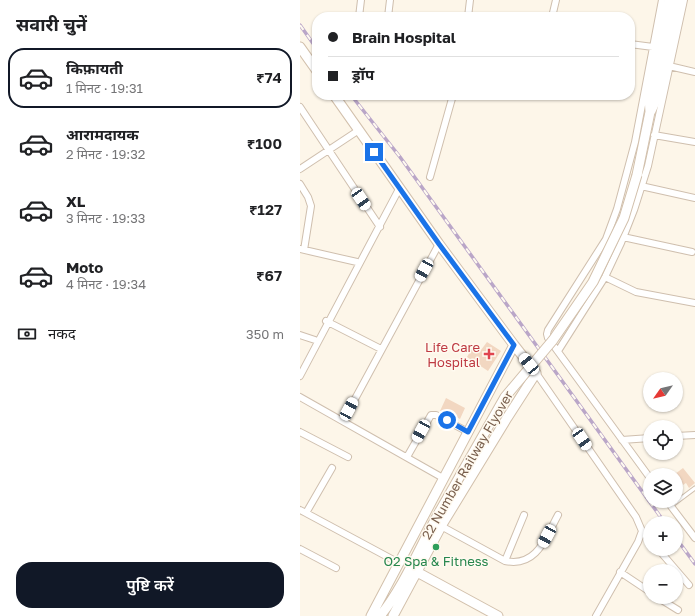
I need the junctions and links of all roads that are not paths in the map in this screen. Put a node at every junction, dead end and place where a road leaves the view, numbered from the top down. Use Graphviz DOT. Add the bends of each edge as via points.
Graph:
graph roads {
  1 [pos="361,0"];
  2 [pos="390,0"];
  3 [pos="470,0"];
  4 [pos="556,0"];
  5 [pos="662,0"];
  6 [pos="669,0"];
  7 [pos="677,0"];
  8 [pos="684,0"];
  9 [pos="360,12"];
  10 [pos="389,12"];
  11 [pos="469,12"];
  12 [pos="553,12"];
  13 [pos="635,45"];
  14 [pos="300,47"];
  15 [pos="653,47"];
  16 [pos="312,64"];
  17 [pos="669,66"];
  18 [pos="695,72"];
  19 [pos="338,100"];
  20 [pos="452,100"];
  21 [pos="300,107"];
  22 [pos="650,112"];
  23 [pos="359,130"];
  24 [pos="654,135"];
  25 [pos="695,142"];
  26 [pos="328,150"];
  27 [pos="300,169"];
  28 [pos="430,177"];
  29 [pos="300,184"];
  30 [pos="641,186"];
  31 [pos="398,188"];
  32 [pos="695,198"];
  33 [pos="379,225"];
  34 [pos="623,237"];
  35 [pos="439,244"];
  36 [pos="302,249"];
  37 [pos="692,252"];
  38 [pos="357,262"];
  39 [pos="604,277"];
  40 [pos="695,303"];
  41 [pos="327,321"];
  42 [pos="300,335"];
  43 [pos="315,340"];
  44 [pos="514,345"];
  45 [pos="381,349"];
  46 [pos="558,351"];
  47 [pos="300,373"];
  48 [pos="536,373"];
  49 [pos="300,397"];
  50 [pos="342,421"];
  51 [pos="300,432"];
  52 [pos="468,432"];
  53 [pos="695,435"];
  54 [pos="683,436"];
  55 [pos="643,438"];
  56 [pos="622,440"];
  57 [pos="348,457"];
  58 [pos="407,457"];
  59 [pos="332,468"];
  60 [pos="643,468"];
  61 [pos="443,478"];
  62 [pos="695,488"];
  63 [pos="683,495"];
  64 [pos="673,508"];
  65 [pos="303,511"];
  66 [pos="524,515"];
  67 [pos="558,515"];
  68 [pos="441,526"];
  69 [pos="642,530"];
  70 [pos="695,538"];
  71 [pos="300,549"];
  72 [pos="664,556"];
  73 [pos="504,561"];
  74 [pos="399,563"];
  75 [pos="336,568"];
  76 [pos="417,572"];
  77 [pos="620,572"];
  78 [pos="688,585"];
  79 [pos="643,587"];
  80 [pos="668,604"];
  81 [pos="678,610"];
  82 [pos="386,612"];
  83 [pos="370,616"];
  84 [pos="380,616"];
  85 [pos="393,616"];
  86 [pos="498,616"];
  87 [pos="596,616"];
  1 -- 9 [label="street"];
  2 -- 10 [label="street"];
  3 -- 11 [label="street"];
  4 -- 12 [label="street"];
  5 -- 15 [label="street"];
  6 -- 22 [label="street, 22 Number Railway Flyover" via="649,96"];
  7 -- 22 [label="street, 22 Number Railway Flyover" via="658,93"];
  8 -- 17 [label="street"];
  13 -- 15 [label="street"];
  14 -- 16 [label="street"];
  15 -- 46 [label="street" via="635,142 606,239 548,330 548,338"];
  17 -- 18 [label="street"];
  17 -- 24 [label="street"];
  19 -- 23 [label="street"];
  20 -- 28 [label="street"];
  21 -- 26 [label="street"];
  22 -- 82 [label="street, 22 Number Railway Flyover, bridge" via="637,175 624,218 593,282 553,340 505,397"];
  23 -- 26 [label="street"];
  23 -- 31 [label="street"];
  24 -- 25 [label="street"];
  24 -- 30 [label="street"];
  26 -- 27 [label="street"];
  26 -- 33 [label="street"];
  29 -- 36 [label="street" via="311,206"];
  30 -- 32 [label="street"];
  30 -- 34 [label="street"];
  31 -- 33 [label="street"];
  31 -- 35 [label="street"];
  33 -- 38 [label="street"];
  33 -- 41 [label="street"];
  34 -- 37 [label="street"];
  34 -- 39 [label="street"];
  35 -- 44 [label="street"];
  35 -- 45 [label="street"];
  36 -- 38 [label="street"];
  38 -- 41 [label="street"];
  39 -- 40 [label="street" via="636,292"];
  39 -- 46 [label="street"];
  41 -- 43 [label="street"];
  41 -- 45 [label="street"];
  41 -- 47 [label="street"];
  42 -- 43 [label="street"];
  43 -- 47 [label="street"];
  44 -- 48 [label="street"];
  44 -- 52 [label="street"];
  45 -- 50 [label="street"];
  46 -- 56 [label="street"];
  48 -- 68 [label="street"];
  48 -- 69 [label="street" via="636,517"];
  49 -- 50 [label="street"];
  50 -- 58 [label="street"];
  51 -- 57 [label="street"];
  52 -- 58 [label="street" via="436,415 431,415"];
  52 -- 61 [label="street"];
  53 -- 54 [label="street"];
  55 -- 56 [label="street"];
  56 -- 60 [label="street"];
  58 -- 61 [label="street"];
  59 -- 65 [label="street"];
  61 -- 74 [label="street"];
  62 -- 63 [label="lane"];
  64 -- 70 [label="street"];
  65 -- 74 [label="street"];
  66 -- 73 [label="street"];
  67 -- 73 [label="street" via="536,553 519,561"];
  68 -- 73 [label="street"];
  68 -- 76 [label="street"];
  69 -- 77 [label="street" via="638,542"];
  71 -- 75 [label="street"];
  72 -- 78 [label="street"];
  74 -- 83 [label="street"];
  76 -- 85 [label="street"];
  76 -- 86 [label="street"];
  77 -- 79 [label="street"];
  77 -- 87 [label="street"];
  80 -- 81 [label="street"];
  82 -- 84 [label="street, 22 Number Railway Flyover"];
}
